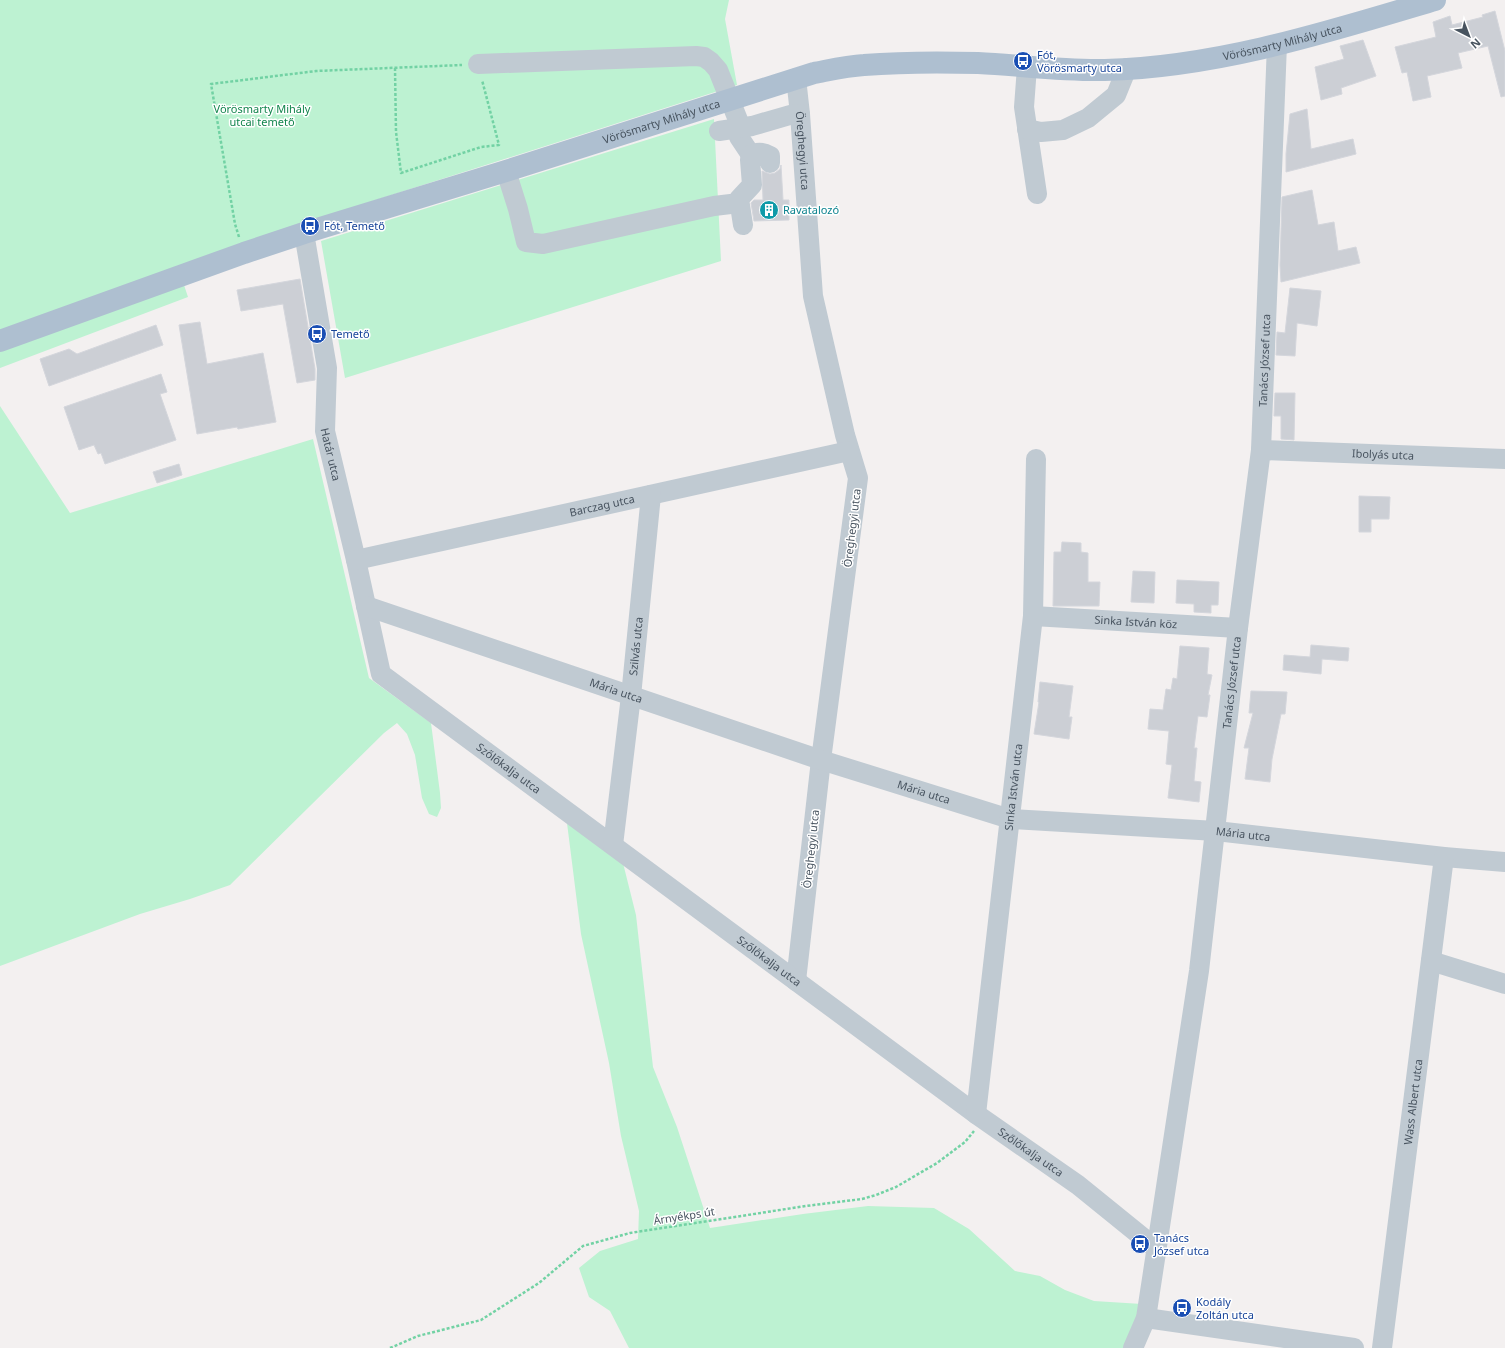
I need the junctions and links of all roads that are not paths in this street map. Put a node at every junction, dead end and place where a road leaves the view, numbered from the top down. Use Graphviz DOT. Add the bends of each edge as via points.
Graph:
graph roads {
  1 [pos="1435,0"];
  2 [pos="1277,44"];
  3 [pos="474,64"];
  4 [pos="1027,67"];
  5 [pos="1127,68"];
  6 [pos="796,78"];
  7 [pos="730,99"];
  8 [pos="800,114"];
  9 [pos="1027,129"];
  10 [pos="729,130"];
  11 [pos="751,155"];
  12 [pos="770,163"];
  13 [pos="506,171"];
  14 [pos="1037,194"];
  15 [pos="739,203"];
  16 [pos="743,225"];
  17 [pos="304,233"];
  18 [pos="0,341"];
  19 [pos="1261,450"];
  20 [pos="849,451"];
  21 [pos="1036,459"];
  22 [pos="1505,459"];
  23 [pos="651,495"];
  24 [pos="356,560"];
  25 [pos="366,606"];
  26 [pos="1033,616"];
  27 [pos="1238,628"];
  28 [pos="381,674"];
  29 [pos="631,696"];
  30 [pos="821,760"];
  31 [pos="1010,819"];
  32 [pos="1216,831"];
  33 [pos="613,845"];
  34 [pos="1444,857"];
  35 [pos="1505,862"];
  36 [pos="1431,961"];
  37 [pos="796,981"];
  38 [pos="1505,984"];
  39 [pos="980,1117"];
  40 [pos="1157,1249"];
  41 [pos="1146,1318"];
  42 [pos="1133,1348"];
  43 [pos="1354,1348"];
  44 [pos="1382,1348"];
  1 -- 2 [label="main road, Vörösmarty Mihály utca"];
  2 -- 5 [label="main road, Vörösmarty Mihály utca" via="1210,58"];
  2 -- 19 [label="street, Tanács József utca"];
  3 -- 7 [label="street" via="704,57 718,70"];
  4 -- 5 [label="main road, Vörösmarty Mihály utca" via="1079,70"];
  4 -- 6 [label="main road, Vörösmarty Mihály utca" via="977,63 863,65"];
  4 -- 9 [label="street" via="1024,107"];
  5 -- 9 [label="street" via="1116,95 1088,118 1063,130 1041,132"];
  6 -- 7 [label="main road, Vörösmarty Mihály utca"];
  6 -- 8 [label="street, Öreghegyi utca"];
  7 -- 10 [label="street" via="738,120"];
  7 -- 13 [label="main road, Vörösmarty Mihály utca"];
  8 -- 10 [label="street"];
  8 -- 20 [label="street, Öreghegyi utca" via="813,296"];
  9 -- 14 [label="street"];
  10 -- 11 [label="street" via="739,137"];
  11 -- 12 [label="street" via="756,152 765,153 770,156"];
  11 -- 15 [label="street" via="752,185 739,199"];
  13 -- 15 [label="street" via="526,242 543,244 714,206"];
  13 -- 17 [label="main road, Vörösmarty Mihály utca"];
  15 -- 16 [label="street"];
  17 -- 18 [label="main road, Vörösmarty Mihály utca"];
  17 -- 24 [label="street, Határ utca" via="327,368 324,431"];
  19 -- 22 [label="street, Ibolyás utca"];
  19 -- 27 [label="street, Tanács József utca"];
  20 -- 23 [label="street, Barczag utca"];
  20 -- 30 [label="street, Öreghegyi utca" via="858,478"];
  21 -- 26 [label="street, Sinka István utca"];
  23 -- 24 [label="street, Barczag utca"];
  23 -- 29 [label="street, Szilvás utca"];
  24 -- 25 [label="street, Határ utca"];
  25 -- 28 [label="street, Határ utca"];
  25 -- 29 [label="street, Mária utca"];
  26 -- 27 [label="street, Sinka István köz"];
  26 -- 31 [label="street, Sinka István utca"];
  27 -- 32 [label="street, Tanács József utca"];
  28 -- 33 [label="street, Szőlőkalja utca"];
  29 -- 30 [label="street, Mária utca"];
  29 -- 33 [label="street, Szilvás utca"];
  30 -- 31 [label="street, Mária utca"];
  30 -- 37 [label="street, Öreghegyi utca"];
  31 -- 32 [label="street, Mária utca"];
  31 -- 39 [label="street, Sinka István utca"];
  32 -- 34 [label="street, Mária utca"];
  32 -- 40 [label="street, Tanács József utca" via="1199,970"];
  33 -- 37 [label="street, Szőlőkalja utca"];
  34 -- 35 [label="street, Mária utca"];
  34 -- 36 [label="street, Wass Albert utca"];
  36 -- 38 [label="street"];
  36 -- 44 [label="street, Wass Albert utca"];
  37 -- 39 [label="street, Szőlőkalja utca"];
  39 -- 40 [label="street, Szőlőkalja utca" via="1078,1185"];
  40 -- 41 [label="street, Tanács József utca"];
  41 -- 42 [label="street, Tanács József utca"];
  41 -- 43 [label="street"];
}
